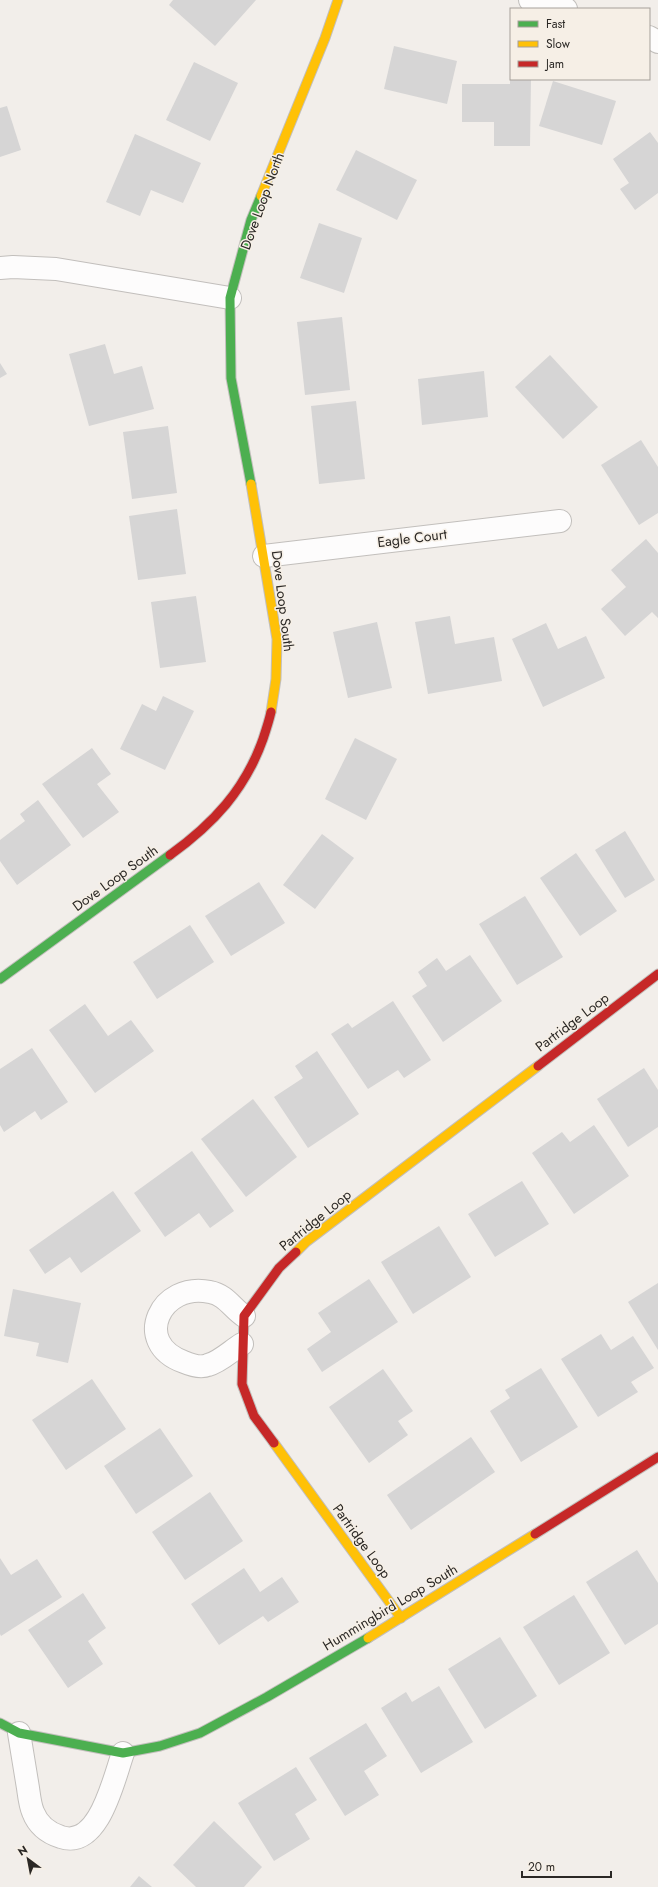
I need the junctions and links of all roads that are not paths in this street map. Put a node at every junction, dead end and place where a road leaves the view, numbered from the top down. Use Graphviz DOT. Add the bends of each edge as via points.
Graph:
graph roads {
  1 [pos="338,0"];
  2 [pos="534,0"];
  3 [pos="562,8"];
  4 [pos="0,268"];
  5 [pos="230,298"];
  6 [pos="560,521"];
  7 [pos="264,556"];
  8 [pos="658,974"];
  9 [pos="0,979"];
  10 [pos="244,1316"];
  11 [pos="242,1344"];
  12 [pos="658,1457"];
  13 [pos="401,1618"];
  14 [pos="0,1723"];
  15 [pos="19,1733"];
  16 [pos="123,1753"];
  1 -- 5 [label="street, Dove Loop North" via="251,220"];
  2 -- 3 [label="street"];
  4 -- 5 [label="street" via="13,266 56,269"];
  5 -- 7 [label="street, Dove Loop South" via="231,378"];
  6 -- 7 [label="street, Eagle Court"];
  7 -- 9 [label="street, Dove Loop South" via="277,639 276,679 270,718 257,755 239,789 214,819 183,846"];
  8 -- 10 [label="street, Partridge Loop" via="306,1242 279,1268"];
  10 -- 11 [label="street, Partridge Loop"];
  10 -- 11 [label="street" via="235,1310 226,1298 210,1292 191,1291 173,1297 161,1309 155,1323 157,1339 165,1351 194,1366 208,1366"];
  11 -- 13 [label="street, Partridge Loop" via="242,1384 254,1416"];
  12 -- 13 [label="street, Hummingbird Loop South"];
  13 -- 16 [label="street, Hummingbird Loop South" via="200,1734 160,1746"];
  14 -- 15 [label="street"];
  15 -- 16 [label="street"];
  15 -- 16 [label="street" via="32,1810 40,1825 52,1835 66,1839 81,1836 92,1827 100,1815"];
}
